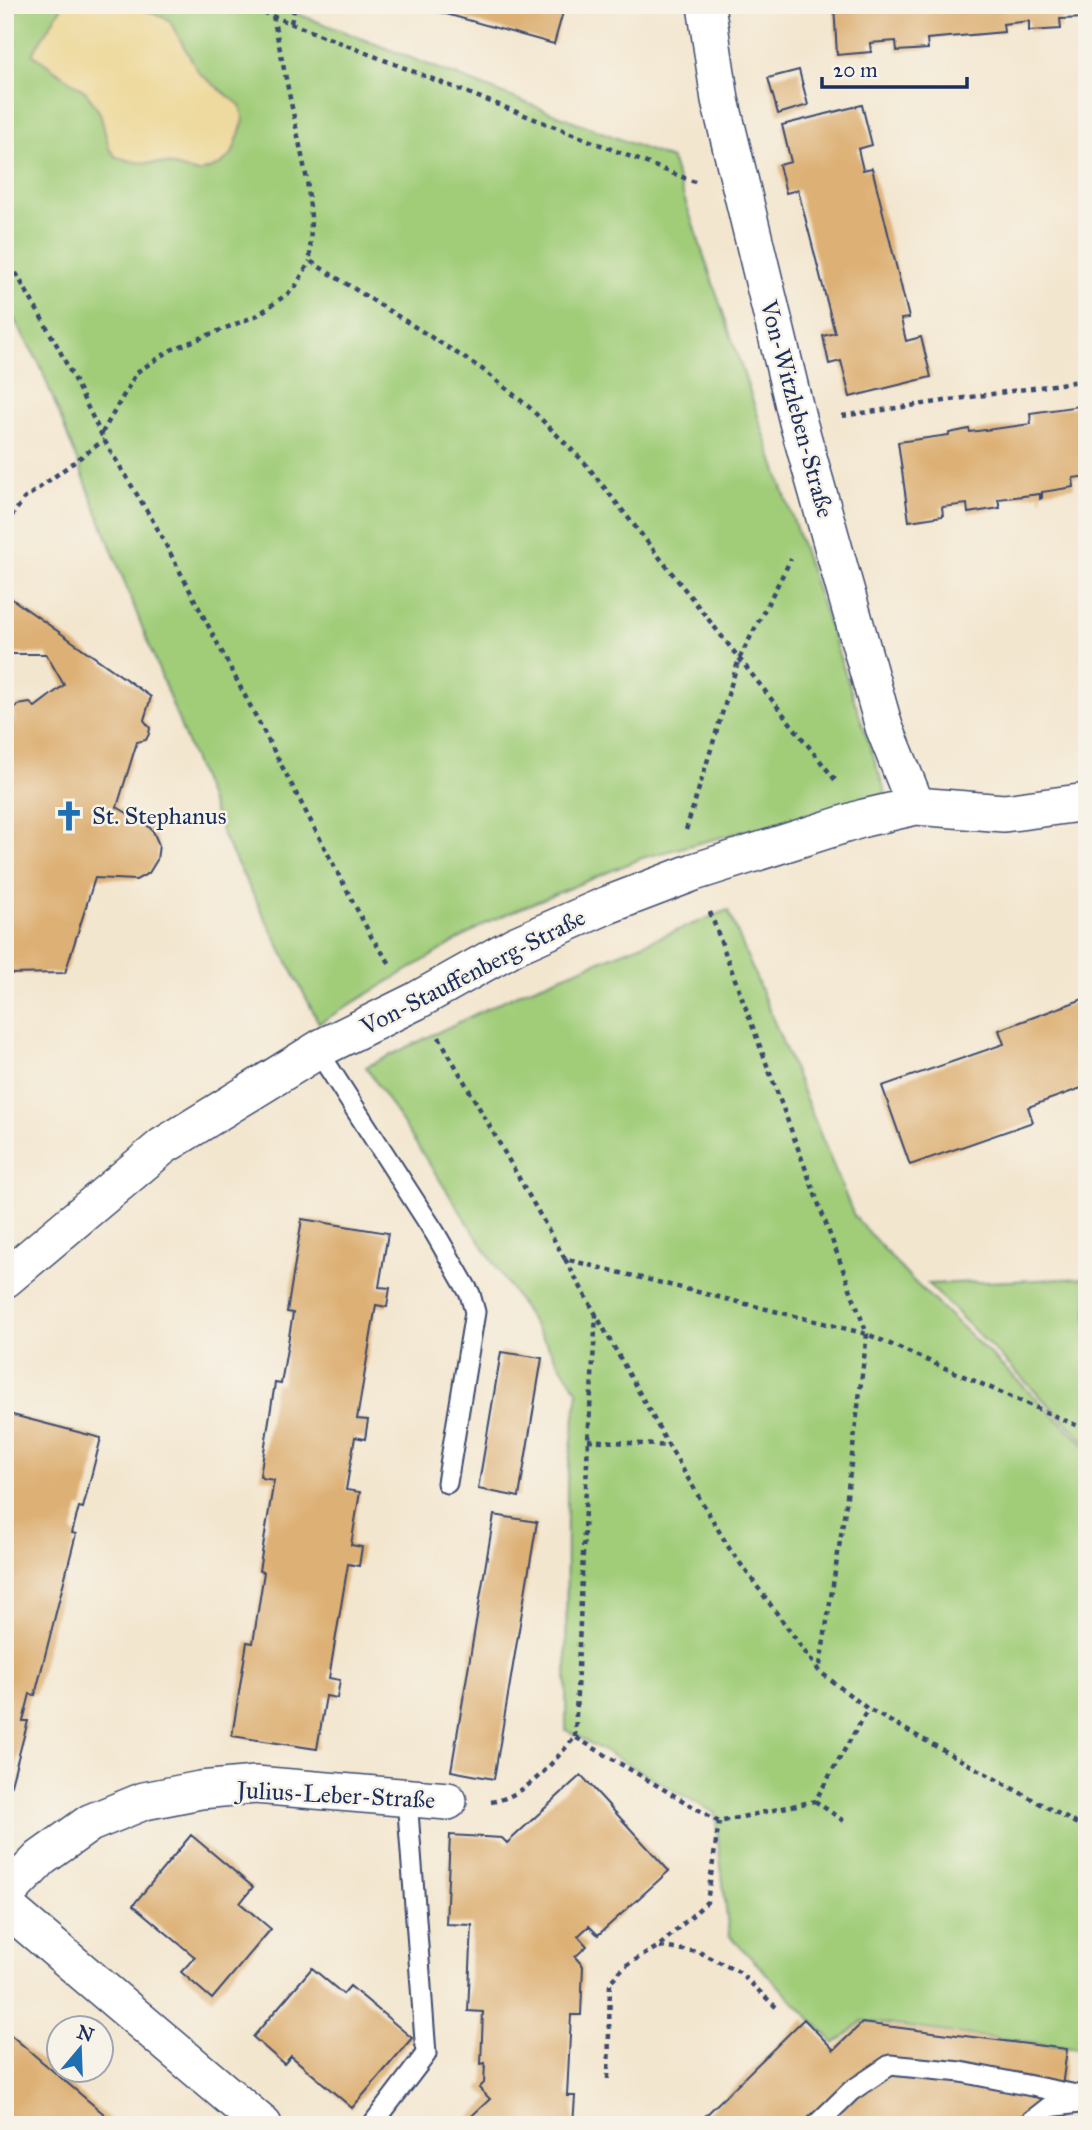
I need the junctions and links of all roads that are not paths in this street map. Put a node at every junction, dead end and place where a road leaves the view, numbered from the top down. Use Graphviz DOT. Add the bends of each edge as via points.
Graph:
graph roads {
  1 [pos="706,5"];
  2 [pos="1087,802"];
  3 [pos="916,806"];
  4 [pos="318,1051"];
  5 [pos="5,1279"];
  6 [pos="447,1483"];
  7 [pos="407,1798"];
  8 [pos="448,1801"];
  9 [pos="5,1895"];
  10 [pos="5,1906"];
  11 [pos="1087,2100"];
  12 [pos="263,2125"];
  13 [pos="372,2125"];
  14 [pos="816,2125"];
  15 [pos="1026,2125"];
  1 -- 3 [label="street, Von-Witzleben-Straße" via="720,100 798,422 884,727"];
  2 -- 3 [label="street, Von-Stauffenberg-Straße" via="1004,813"];
  3 -- 4 [label="street, Von-Stauffenberg-Straße" via="694,872 606,906 516,945"];
  4 -- 5 [label="street, Von-Stauffenberg-Straße" via="163,1146"];
  4 -- 6 [label="lane" via="470,1294 475,1312"];
  7 -- 8 [label="street, Julius-Leber-Straße"];
  7 -- 9 [label="street, Julius-Leber-Straße" via="255,1785 144,1801 90,1823 41,1858"];
  7 -- 13 [label="lane" via="426,2054"];
  10 -- 12 [label="street"];
  11 -- 14 [label="lane" via="961,2072 890,2065 851,2091"];
  11 -- 15 [label="lane" via="1049,2107"];
}
